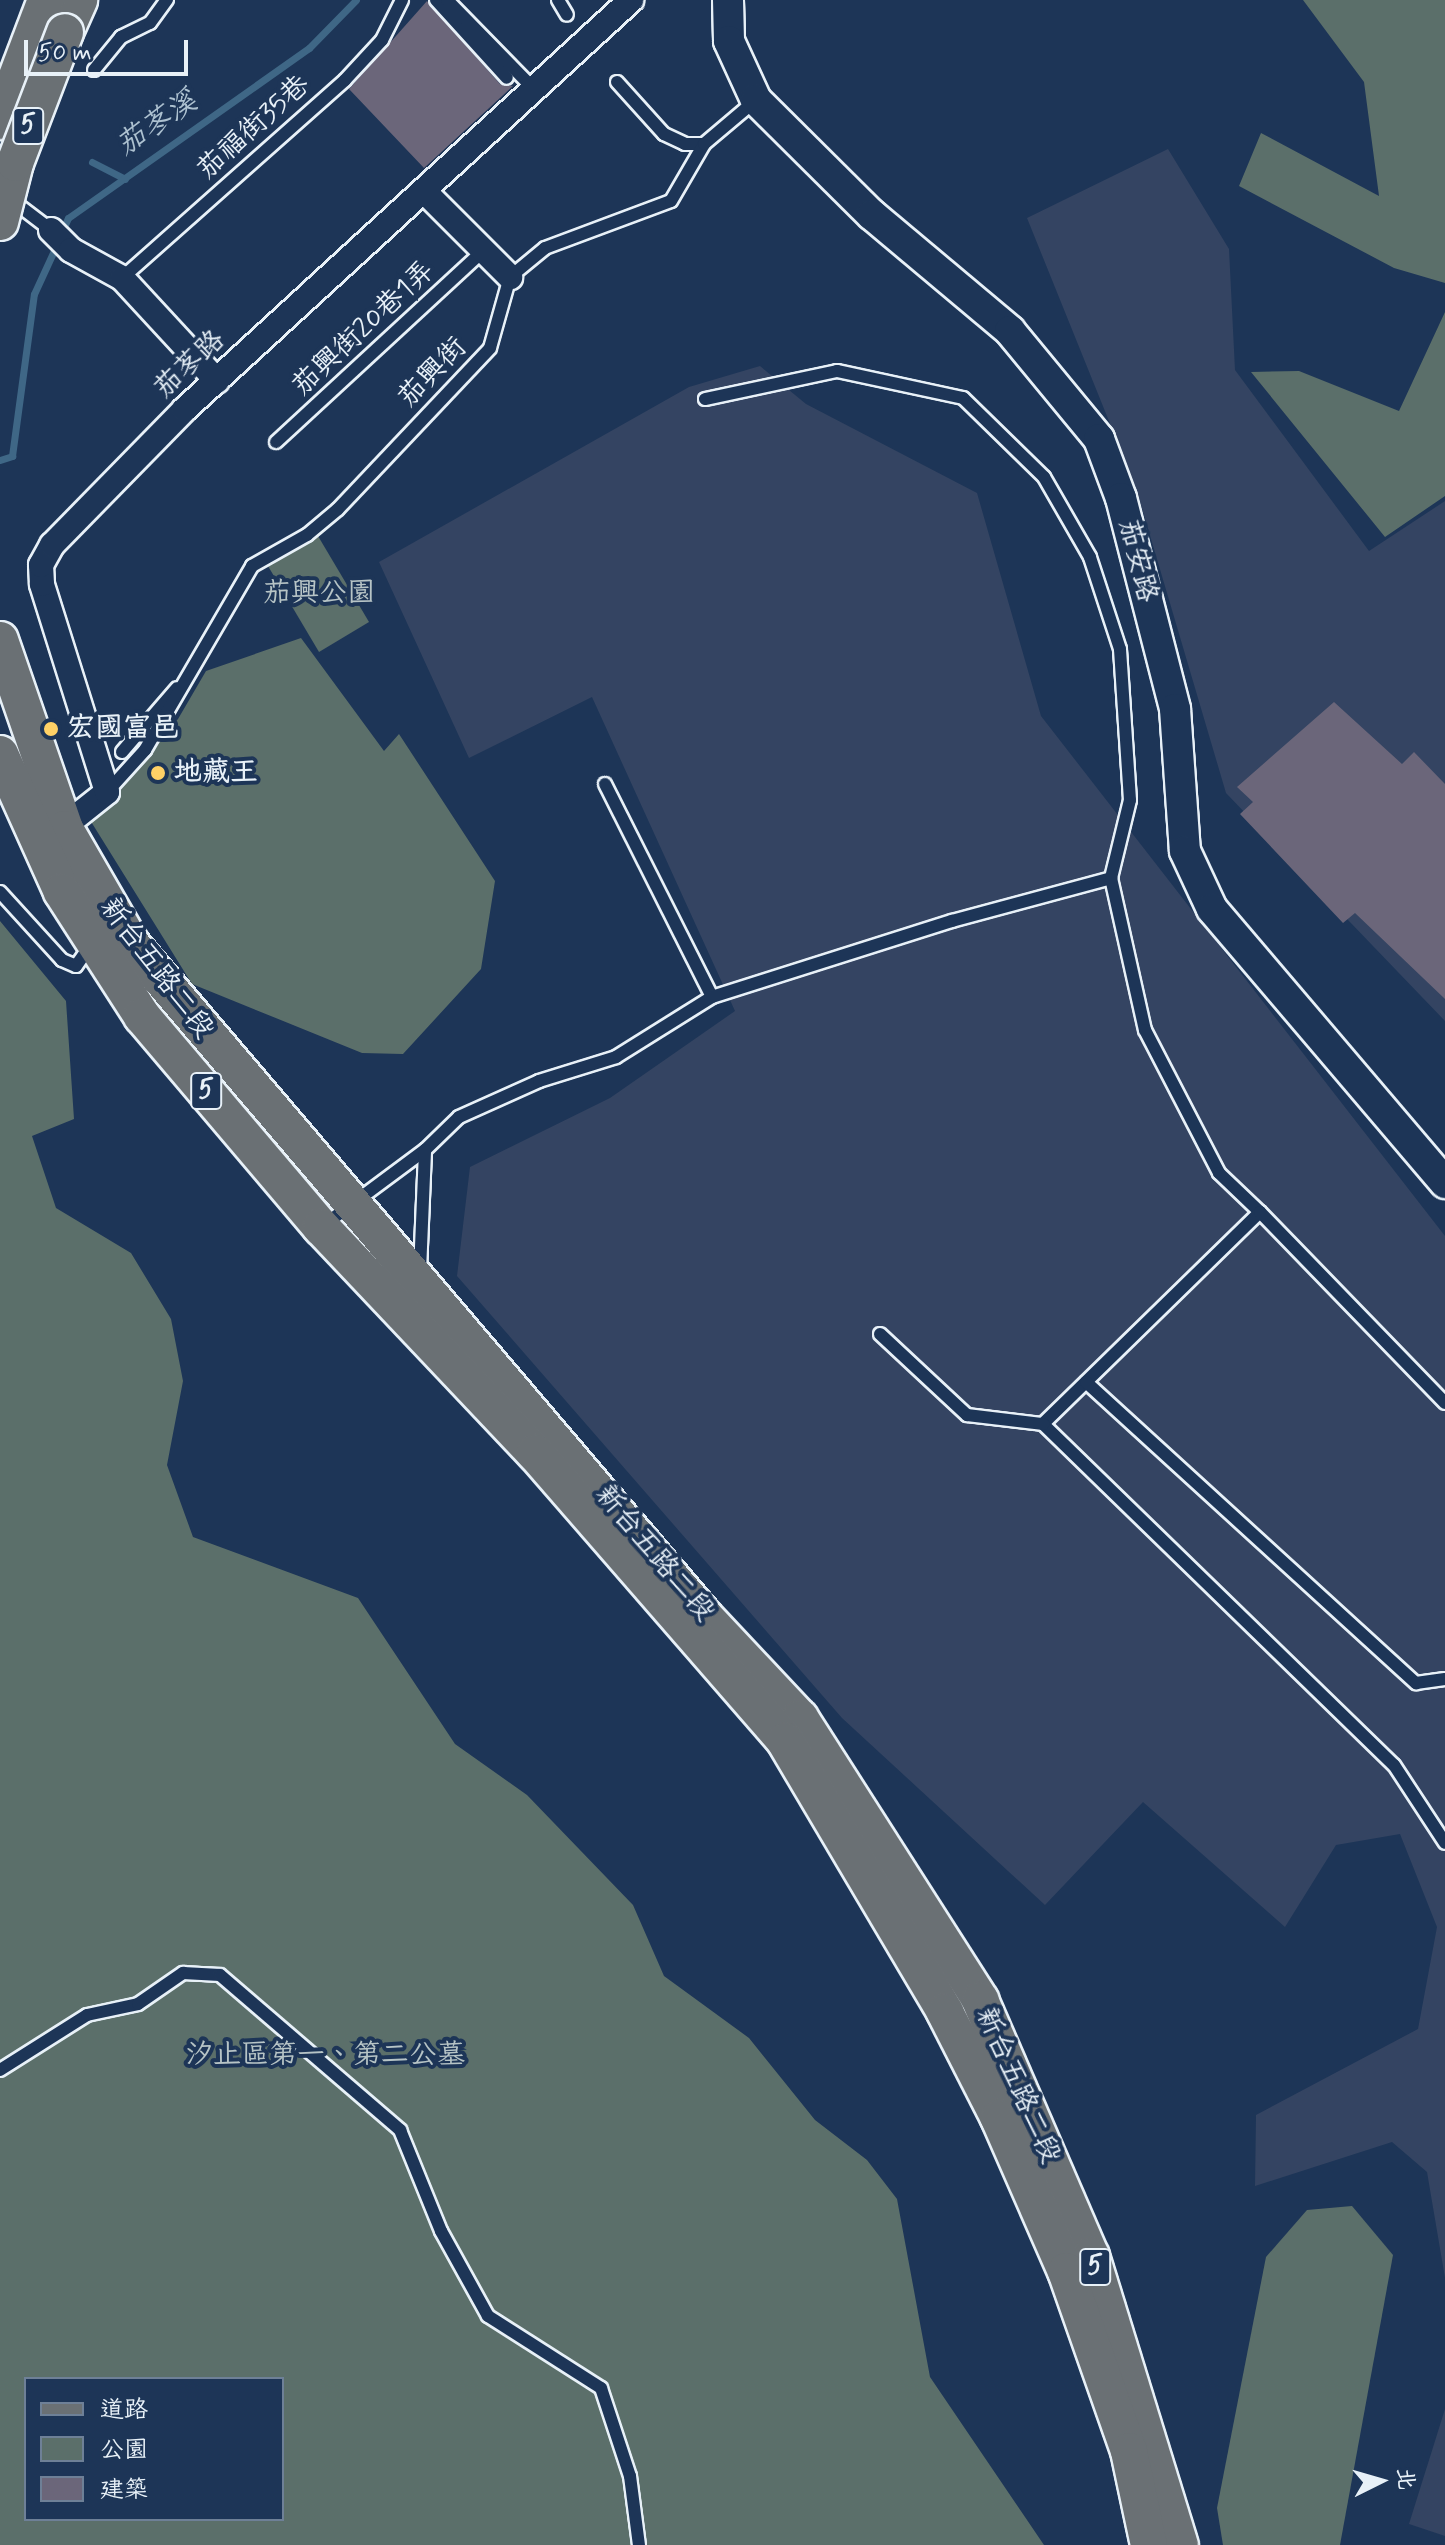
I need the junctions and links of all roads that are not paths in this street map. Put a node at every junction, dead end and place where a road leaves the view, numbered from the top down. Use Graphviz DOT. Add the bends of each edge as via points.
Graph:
graph roads {
  1 [pos="46,0"];
  2 [pos="79,0"];
  3 [pos="167,0"];
  4 [pos="402,0"];
  5 [pos="436,0"];
  6 [pos="447,0"];
  7 [pos="558,0"];
  8 [pos="631,0"];
  9 [pos="728,0"];
  10 [pos="567,15"];
  11 [pos="94,70"];
  12 [pos="507,78"];
  13 [pos="617,82"];
  14 [pos="532,87"];
  15 [pos="756,100"];
  16 [pos="0,121"];
  17 [pos="704,144"];
  18 [pos="0,190"];
  19 [pos="424,191"];
  20 [pos="0,222"];
  21 [pos="51,230"];
  22 [pos="484,250"];
  23 [pos="510,277"];
  24 [pos="122,278"];
  25 [pos="217,381"];
  26 [pos="705,399"];
  27 [pos="276,442"];
  28 [pos="0,640"];
  29 [pos="187,677"];
  30 [pos="122,752"];
  31 [pos="0,754"];
  32 [pos="30,783"];
  33 [pos="605,784"];
  34 [pos="107,792"];
  35 [pos="51,836"];
  36 [pos="1111,878"];
  37 [pos="0,892"];
  38 [pos="92,943"];
  39 [pos="712,997"];
  40 [pos="425,1150"];
  41 [pos="1445,1183"];
  42 [pos="353,1208"];
  43 [pos="1260,1212"];
  44 [pos="321,1227"];
  45 [pos="411,1299"];
  46 [pos="880,1334"];
  47 [pos="1086,1382"];
  48 [pos="1445,1403"];
  49 [pos="1043,1424"];
  50 [pos="1445,1679"];
  51 [pos="1445,1843"];
  52 [pos="0,2070"];
  53 [pos="639,2545"];
  54 [pos="1149,2545"];
  55 [pos="1180,2545"];
  1 -- 16 [label="main road, 5"];
  2 -- 20 [label="main road, 5, bridge" via="32,113"];
  3 -- 11 [label="lane" via="150,23 121,37"];
  4 -- 24 [label="lane, 茄福街35巷" via="382,40 345,80"];
  5 -- 12 [label="lane"];
  6 -- 14 [label="lane"];
  7 -- 10 [label="lane"];
  8 -- 14 [label="street, 茄苳路" via="587,44"];
  9 -- 15 [label="street, 茄安路" via="729,41"];
  13 -- 17 [label="lane" via="664,134 685,144"];
  14 -- 19 [label="street, 茄苳路"];
  15 -- 17 [label="lane"];
  15 -- 41 [label="street, 茄安路" via="872,215 1010,331 1099,439 1121,498 1175,709 1185,851 1212,909"];
  17 -- 23 [label="lane" via="671,201 545,248"];
  18 -- 21 [label="lane"];
  19 -- 22 [label="street"];
  19 -- 25 [label="street, 茄苳路"];
  21 -- 24 [label="street" via="71,250"];
  22 -- 23 [label="street"];
  22 -- 27 [label="lane, 茄興街20巷1弄"];
  23 -- 29 [label="lane, 茄興街" via="490,348 471,372 338,509 307,535 252,566 222,608"];
  24 -- 25 [label="street"];
  25 -- 34 [label="street, 茄苳路" via="52,545 41,565 42,584"];
  26 -- 36 [label="lane" via="837,371 963,398 1044,477 1090,557 1120,649 1130,800"];
  28 -- 32 [label="main road, 新台五路二段 / 5"];
  29 -- 30 [label="lane, 茄興街"];
  29 -- 34 [label="lane, 茄興街" via="145,750"];
  31 -- 32 [label="main road, 新台五路二段 / 5"];
  32 -- 35 [label="main road, 新台五路二段 / 5"];
  33 -- 39 [label="lane"];
  34 -- 35 [label="street"];
  35 -- 38 [label="main road, 新台五路二段 / 5"];
  35 -- 42 [label="main road, 新台五路二段 / 5" via="169,995"];
  36 -- 39 [label="lane" via="952,921"];
  36 -- 43 [label="lane" via="1145,1030 1219,1173"];
  37 -- 38 [label="lane" via="62,960 76,966"];
  38 -- 44 [label="main road, 新台五路二段 / 5" via="142,1016"];
  39 -- 40 [label="lane" via="616,1057 539,1081 459,1117"];
  40 -- 42 [label="lane"];
  40 -- 45 [label="lane"];
  42 -- 44 [label="lane"];
  42 -- 45 [label="main road, 新台五路二段 / 5"];
  43 -- 47 [label="lane"];
  43 -- 48 [label="lane"];
  44 -- 45 [label="main road, 新台五路二段 / 5"];
  45 -- 54 [label="main road, 新台五路二段 / 5" via="535,1453 785,1741 945,2012 999,2118 1066,2271 1129,2451"];
  45 -- 55 [label="main road, 新台五路二段 / 5" via="800,1718 980,2000 1091,2256"];
  46 -- 49 [label="lane" via="967,1415"];
  47 -- 49 [label="lane"];
  47 -- 50 [label="lane" via="1416,1683"];
  49 -- 51 [label="lane" via="1394,1765"];
  52 -- 53 [label="lane" via="87,2015 138,2004 183,1973 220,1975 400,2130 441,2231 488,2316 601,2388 630,2476"];
}
